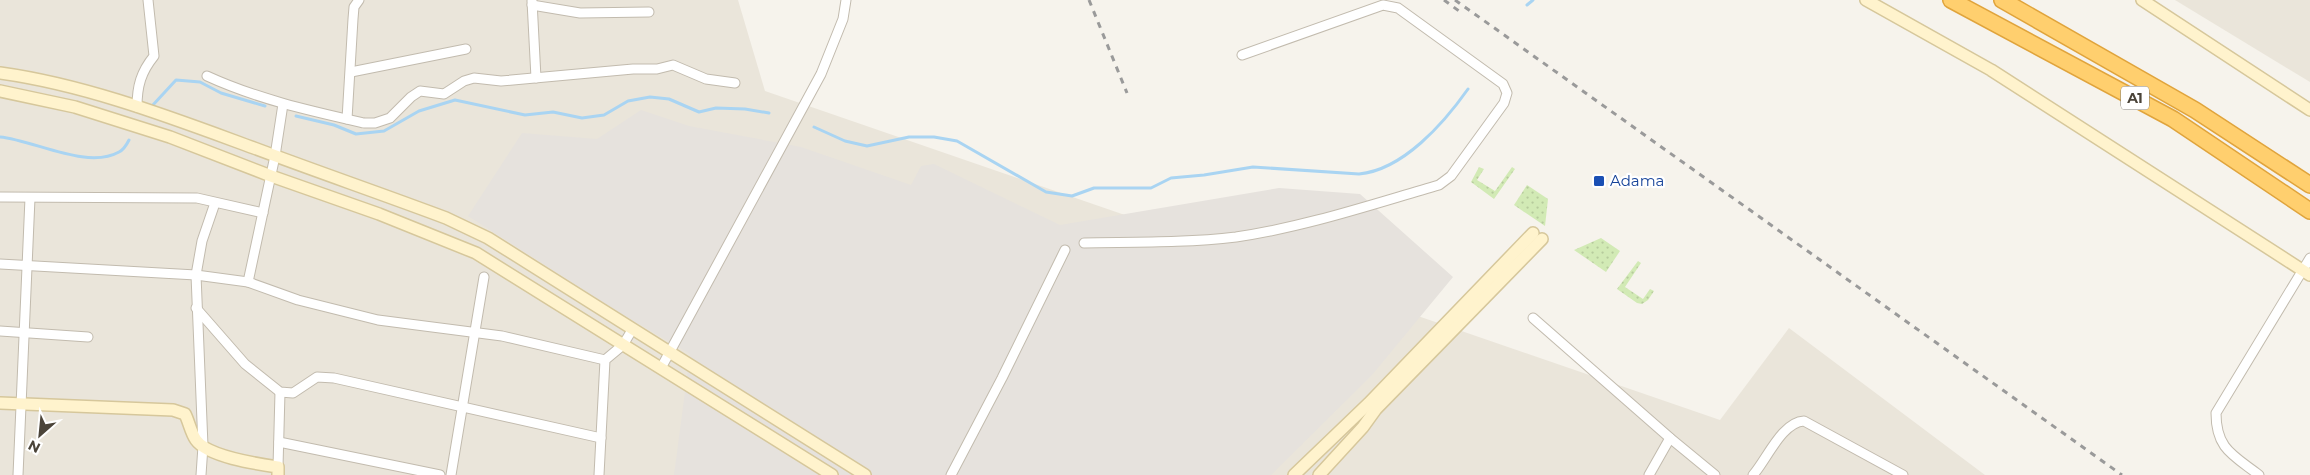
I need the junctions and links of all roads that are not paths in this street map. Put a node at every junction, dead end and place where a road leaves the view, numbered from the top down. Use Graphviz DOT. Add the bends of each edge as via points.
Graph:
graph roads {
  1 [pos="148,0"];
  2 [pos="359,0"];
  3 [pos="846,0"];
  4 [pos="1866,0"];
  5 [pos="1952,0"];
  6 [pos="2002,0"];
  7 [pos="2142,0"];
  8 [pos="532,2"];
  9 [pos="649,12"];
  10 [pos="466,49"];
  11 [pos="1242,55"];
  12 [pos="351,72"];
  13 [pos="0,73"];
  14 [pos="207,76"];
  15 [pos="536,78"];
  16 [pos="735,83"];
  17 [pos="0,91"];
  18 [pos="283,104"];
  19 [pos="137,107"];
  20 [pos="2310,110"];
  21 [pos="347,119"];
  22 [pos="275,156"];
  23 [pos="271,176"];
  24 [pos="2310,185"];
  25 [pos="0,197"];
  26 [pos="30,198"];
  27 [pos="216,203"];
  28 [pos="2310,211"];
  29 [pos="263,213"];
  30 [pos="1084,243"];
  31 [pos="1065,250"];
  32 [pos="2310,258"];
  33 [pos="0,264"];
  34 [pos="26,266"];
  35 [pos="2306,273"];
  36 [pos="196,275"];
  37 [pos="484,277"];
  38 [pos="248,282"];
  39 [pos="196,308"];
  40 [pos="1533,318"];
  41 [pos="632,330"];
  42 [pos="0,331"];
  43 [pos="23,332"];
  44 [pos="473,332"];
  45 [pos="88,337"];
  46 [pos="623,345"];
  47 [pos="670,353"];
  48 [pos="605,360"];
  49 [pos="661,368"];
  50 [pos="280,392"];
  51 [pos="0,403"];
  52 [pos="21,404"];
  53 [pos="462,407"];
  54 [pos="601,438"];
  55 [pos="1670,438"];
  56 [pos="279,442"];
  57 [pos="203,446"];
  58 [pos="278,471"];
  59 [pos="18,475"];
  60 [pos="201,475"];
  61 [pos="440,475"];
  62 [pos="451,475"];
  63 [pos="599,475"];
  64 [pos="832,475"];
  65 [pos="865,475"];
  66 [pos="951,475"];
  67 [pos="1294,475"];
  68 [pos="1319,475"];
  69 [pos="1649,475"];
  70 [pos="1715,475"];
  71 [pos="1753,475"];
  72 [pos="1903,475"];
  73 [pos="2258,475"];
  1 -- 19 [label="street" via="154,56 141,76"];
  2 -- 12 [label="street" via="354,7"];
  3 -- 47 [label="street" via="843,19 814,88"];
  4 -- 35 [label="main road" via="1991,70"];
  5 -- 28 [label="highway, A1" via="2173,119"];
  6 -- 24 [label="highway, A1" via="2195,110"];
  7 -- 20 [label="main road"];
  8 -- 9 [label="street" via="580,13"];
  8 -- 15 [label="street"];
  10 -- 12 [label="street"];
  11 -- 30 [label="street" via="1383,4 1398,8 1487,72 1503,84 1506,93 1504,103 1451,176 1439,186 1317,220 1237,236 1169,243"];
  12 -- 21 [label="street"];
  13 -- 19 [label="main road" via="24,76"];
  14 -- 18 [label="street"];
  15 -- 16 [label="street" via="673,65 706,79"];
  15 -- 21 [label="street" via="501,81 474,78 444,94 420,91 390,118 375,123"];
  17 -- 23 [label="main road" via="75,107 162,134"];
  18 -- 21 [label="street"];
  18 -- 22 [label="street"];
  19 -- 22 [label="main road"];
  22 -- 23 [label="street"];
  22 -- 41 [label="main road" via="446,218 488,238"];
  23 -- 29 [label="street"];
  23 -- 46 [label="main road" via="476,253"];
  25 -- 26 [label="street"];
  26 -- 27 [label="street" via="197,198"];
  26 -- 34 [label="street"];
  27 -- 29 [label="street"];
  27 -- 36 [label="street" via="202,241"];
  29 -- 38 [label="street"];
  31 -- 66 [label="street"];
  32 -- 35 [label="street"];
  33 -- 34 [label="street"];
  34 -- 36 [label="street"];
  34 -- 43 [label="street"];
  35 -- 73 [label="street" via="2216,413 2216,431 2224,447"];
  36 -- 38 [label="street"];
  36 -- 39 [label="street"];
  37 -- 44 [label="street"];
  38 -- 44 [label="street" via="298,300 378,320"];
  39 -- 50 [label="street" via="245,364"];
  39 -- 57 [label="street"];
  40 -- 55 [label="street"];
  41 -- 46 [label="street"];
  41 -- 47 [label="main road"];
  42 -- 43 [label="street"];
  43 -- 45 [label="street"];
  43 -- 52 [label="street"];
  44 -- 48 [label="street"];
  44 -- 53 [label="street"];
  46 -- 48 [label="street"];
  46 -- 49 [label="main road"];
  47 -- 49 [label="street"];
  47 -- 65 [label="main road"];
  48 -- 54 [label="street"];
  49 -- 64 [label="main road"];
  50 -- 53 [label="street" via="293,393 317,378 334,378"];
  50 -- 56 [label="street"];
  51 -- 52 [label="main road"];
  52 -- 57 [label="main road" via="173,410 185,414 196,440"];
  52 -- 59 [label="street"];
  53 -- 54 [label="street"];
  53 -- 62 [label="street"];
  54 -- 63 [label="street"];
  55 -- 69 [label="street"];
  55 -- 70 [label="street"];
  56 -- 58 [label="street"];
  56 -- 61 [label="street"];
  57 -- 58 [label="main road" via="226,457"];
  57 -- 60 [label="street"];
  67 -- 68 [label="main road" via="1538,236"];
  71 -- 72 [label="street" via="1786,429 1795,422 1804,421"];
}
